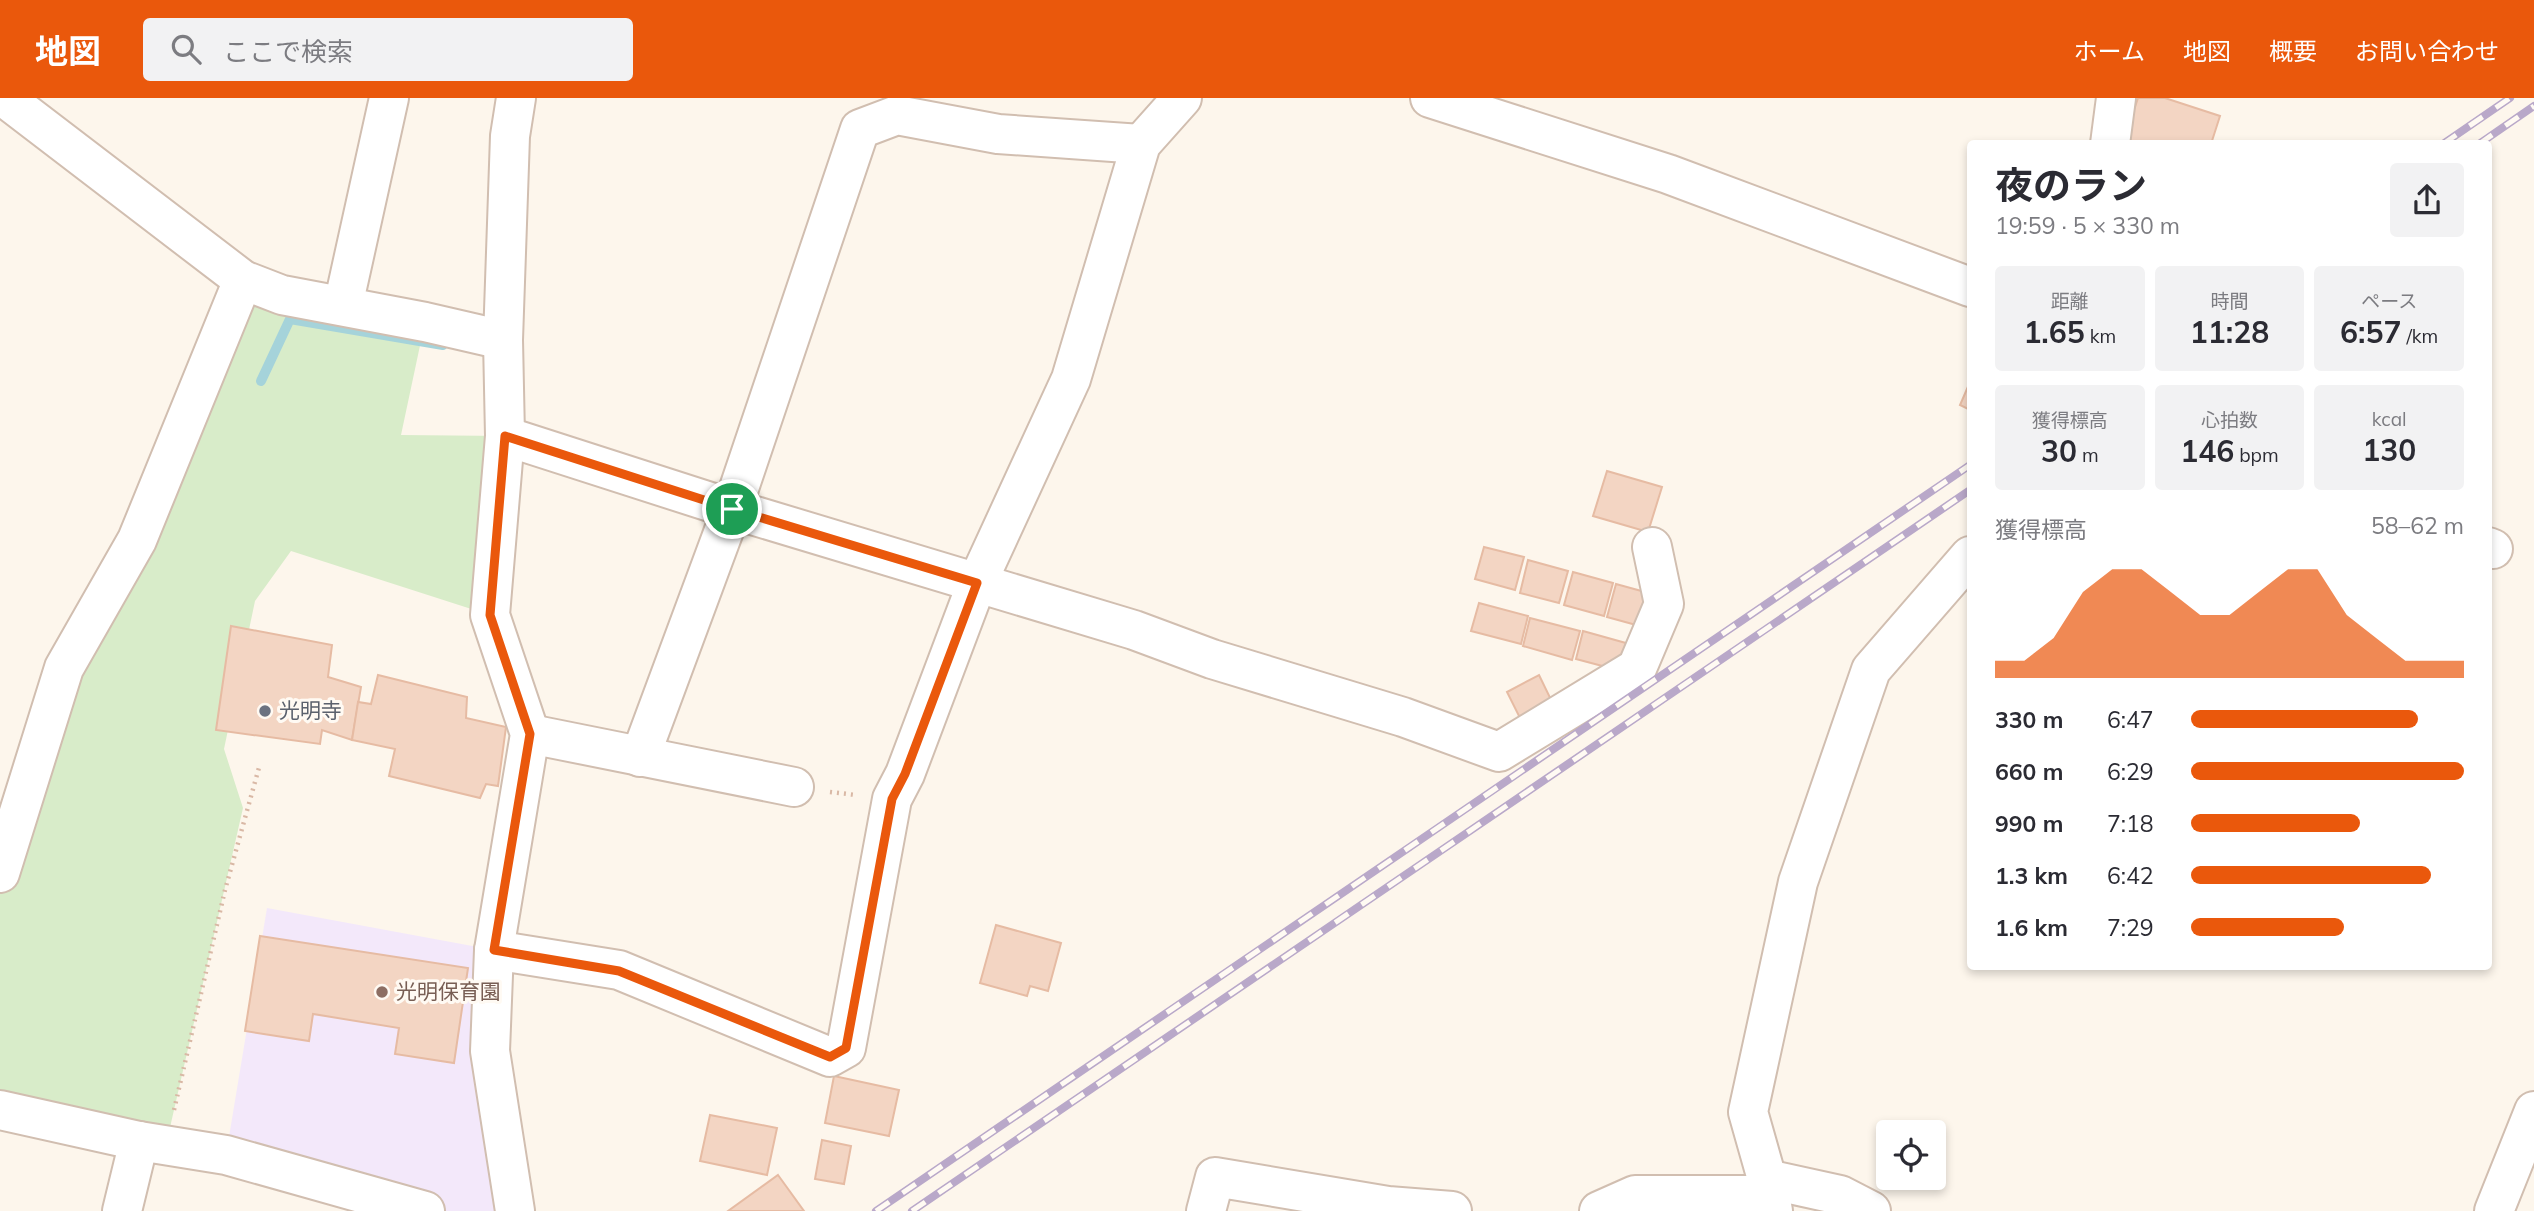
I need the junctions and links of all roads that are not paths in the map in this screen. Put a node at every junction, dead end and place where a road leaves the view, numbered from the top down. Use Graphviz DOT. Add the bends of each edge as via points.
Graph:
graph roads {
  1 [pos="5,98"];
  2 [pos="389,98"];
  3 [pos="516,98"];
  4 [pos="1182,98"];
  5 [pos="1430,98"];
  6 [pos="2116,98"];
  7 [pos="2111,140"];
  8 [pos="1141,144"];
  9 [pos="243,281"];
  10 [pos="1967,286"];
  11 [pos="343,306"];
  12 [pos="503,340"];
  13 [pos="505,436"];
  14 [pos="732,509"];
  15 [pos="1653,547"];
  16 [pos="1967,559"];
  17 [pos="977,583"];
  18 [pos="530,734"];
  19 [pos="640,757"];
  20 [pos="794,788"];
  21 [pos="0,873"];
  22 [pos="494,950"];
  23 [pos="0,1110"];
  24 [pos="2534,1111"];
  25 [pos="152,1143"];
  26 [pos="1770,1195"];
  27 [pos="122,1211"];
  28 [pos="425,1211"];
  29 [pos="515,1211"];
  30 [pos="1206,1211"];
  31 [pos="1452,1211"];
  32 [pos="1599,1211"];
  33 [pos="1871,1211"];
  34 [pos="2494,1211"];
  1 -- 9 [label="street"];
  2 -- 11 [label="street"];
  3 -- 12 [label="street" via="510,136"];
  4 -- 8 [label="street"];
  5 -- 10 [label="street" via="1668,174"];
  6 -- 7 [label="street"];
  8 -- 14 [label="street" via="998,134 897,115 860,129"];
  8 -- 17 [label="street" via="1071,379"];
  9 -- 11 [label="street" via="282,295"];
  9 -- 21 [label="street" via="137,540 64,668"];
  11 -- 12 [label="street"];
  12 -- 13 [label="street"];
  13 -- 14 [label="street"];
  13 -- 18 [label="street" via="490,615"];
  14 -- 17 [label="street"];
  14 -- 19 [label="street"];
  15 -- 17 [label="street" via="1664,604 1637,668 1499,752 1133,629"];
  16 -- 26 [label="street" via="1871,670 1798,882 1748,1112"];
  17 -- 22 [label="street" via="892,799 846,1048 830,1057 619,971"];
  18 -- 19 [label="street"];
  18 -- 22 [label="street"];
  19 -- 20 [label="street"];
  22 -- 29 [label="street" via="490,1051"];
  23 -- 25 [label="street"];
  24 -- 34 [label="street"];
  25 -- 27 [label="street"];
  25 -- 28 [label="street" via="226,1155"];
  26 -- 32 [label="street" via="1635,1195"];
  26 -- 33 [label="street" via="1840,1195"];
  30 -- 31 [label="street" via="1215,1177 1388,1206"];
}
